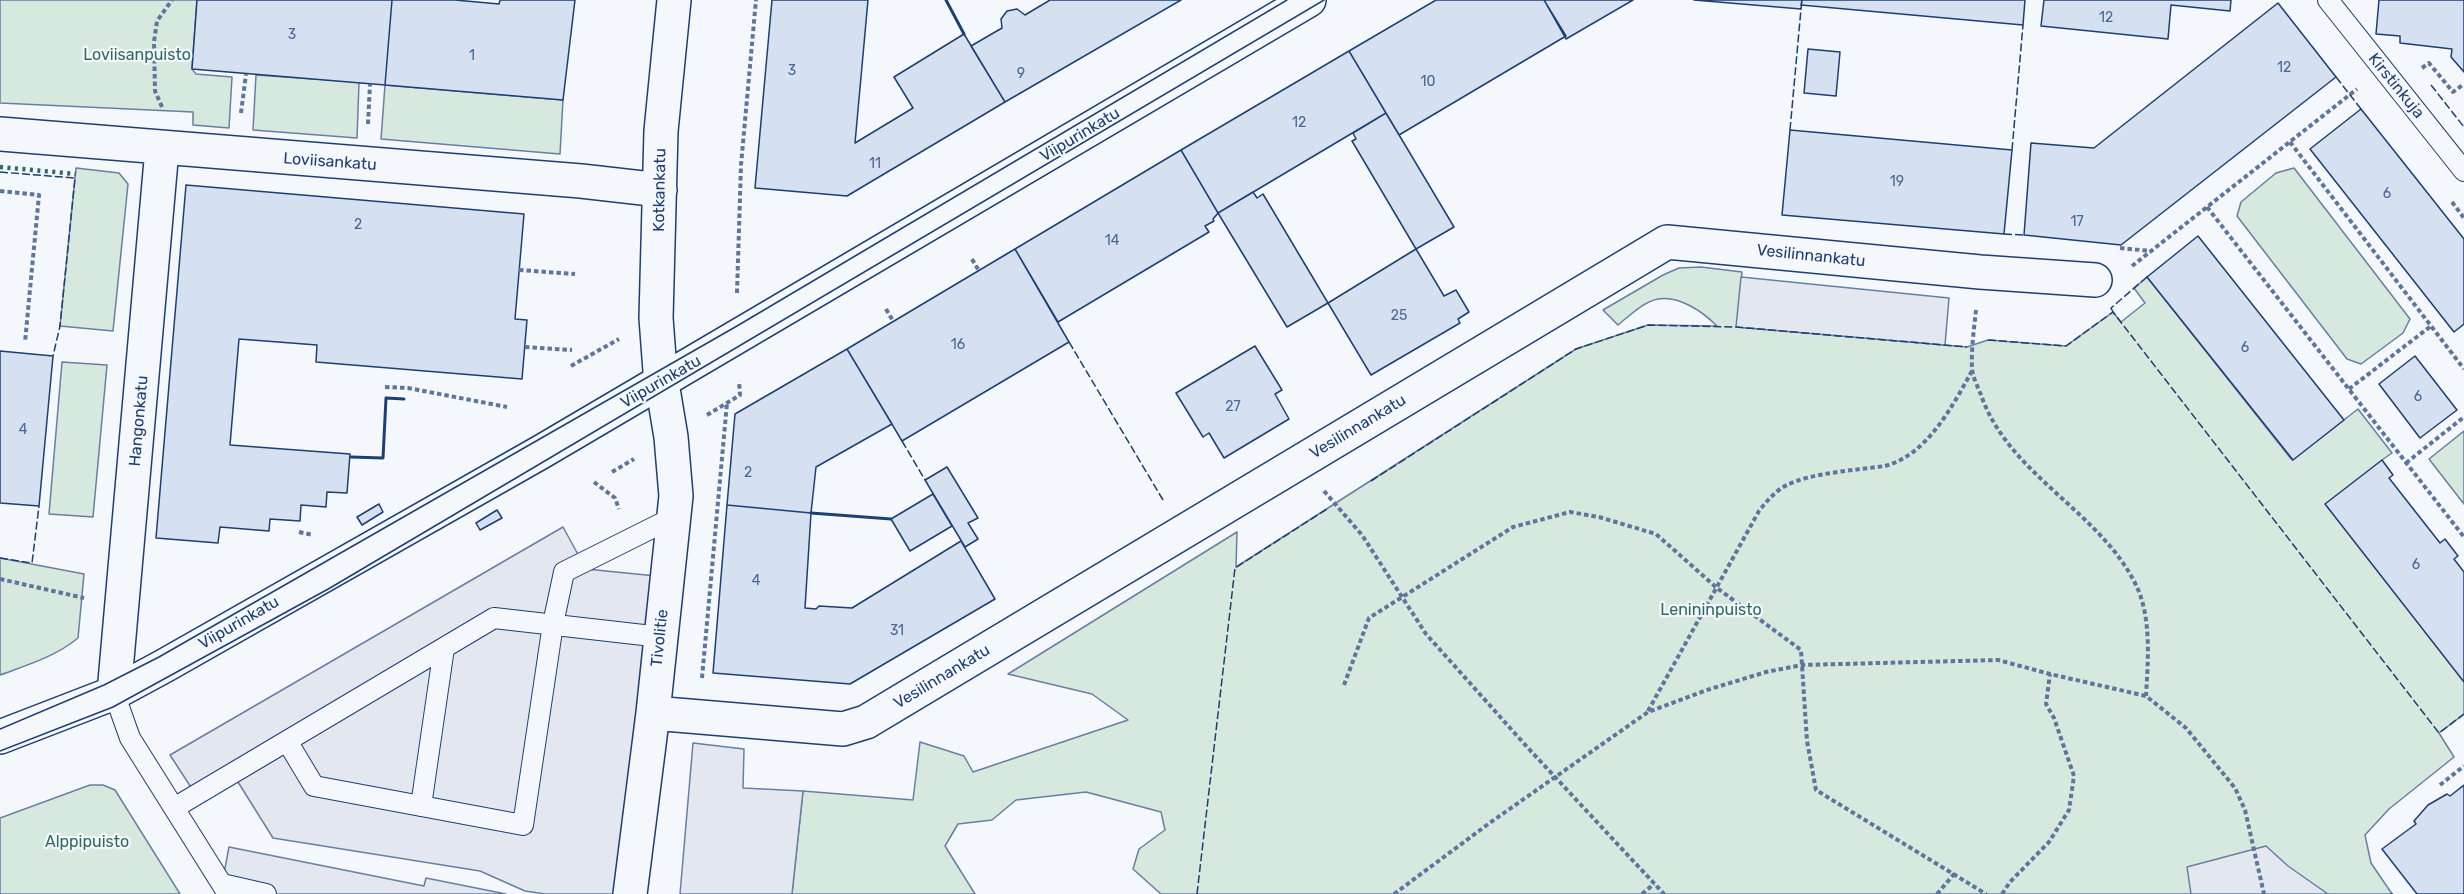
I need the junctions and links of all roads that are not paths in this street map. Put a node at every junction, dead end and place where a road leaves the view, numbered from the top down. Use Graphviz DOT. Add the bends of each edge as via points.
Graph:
graph roads {
  1 [pos="674,0"];
  2 [pos="1308,0"];
  3 [pos="2328,0"];
  4 [pos="0,134"];
  5 [pos="162,149"];
  6 [pos="2464,171"];
  7 [pos="660,190"];
  8 [pos="2095,280"];
  9 [pos="662,381"];
  10 [pos="674,516"];
  11 [pos="553,624"];
  12 [pos="661,637"];
  13 [pos="444,648"];
  14 [pos="114,693"];
  15 [pos="652,713"];
  16 [pos="0,737"];
  17 [pos="287,741"];
  18 [pos="421,806"];
  19 [pos="174,808"];
  20 [pos="225,889"];
  21 [pos="266,894"];
  22 [pos="630,894"];
  1 -- 7 [label="street, Kotkankatu" via="661,131"];
  2 -- 9 [label="street, Viipurinkatu"];
  3 -- 6 [label="lane, Kirstinkuja"];
  4 -- 5 [label="street, Loviisankatu"];
  5 -- 7 [label="street, Loviisankatu"];
  5 -- 14 [label="street, Hangonkatu"];
  7 -- 9 [label="street, Kotkankatu" via="656,318"];
  8 -- 15 [label="street, Vesilinnankatu" via="1667,242 866,722 843,729"];
  9 -- 10 [label="street, Tivolitie" via="671,437"];
  9 -- 14 [label="street, Viipurinkatu"];
  10 -- 11 [label="lane" via="564,572"];
  10 -- 12 [label="street, Tivolitie"];
  11 -- 12 [label="lane"];
  11 -- 13 [label="lane" via="494,618"];
  11 -- 18 [label="lane" via="523,825"];
  12 -- 15 [label="street, Tivolitie"];
  13 -- 17 [label="lane"];
  13 -- 18 [label="lane"];
  14 -- 16 [label="street, Viipurinkatu"];
  14 -- 19 [label="lane" via="130,738"];
  15 -- 22 [label="street, Tivolitie"];
  17 -- 18 [label="lane" via="314,786"];
  17 -- 19 [label="lane"];
  19 -- 20 [label="lane"];
  20 -- 21 [label="lane"];
}
